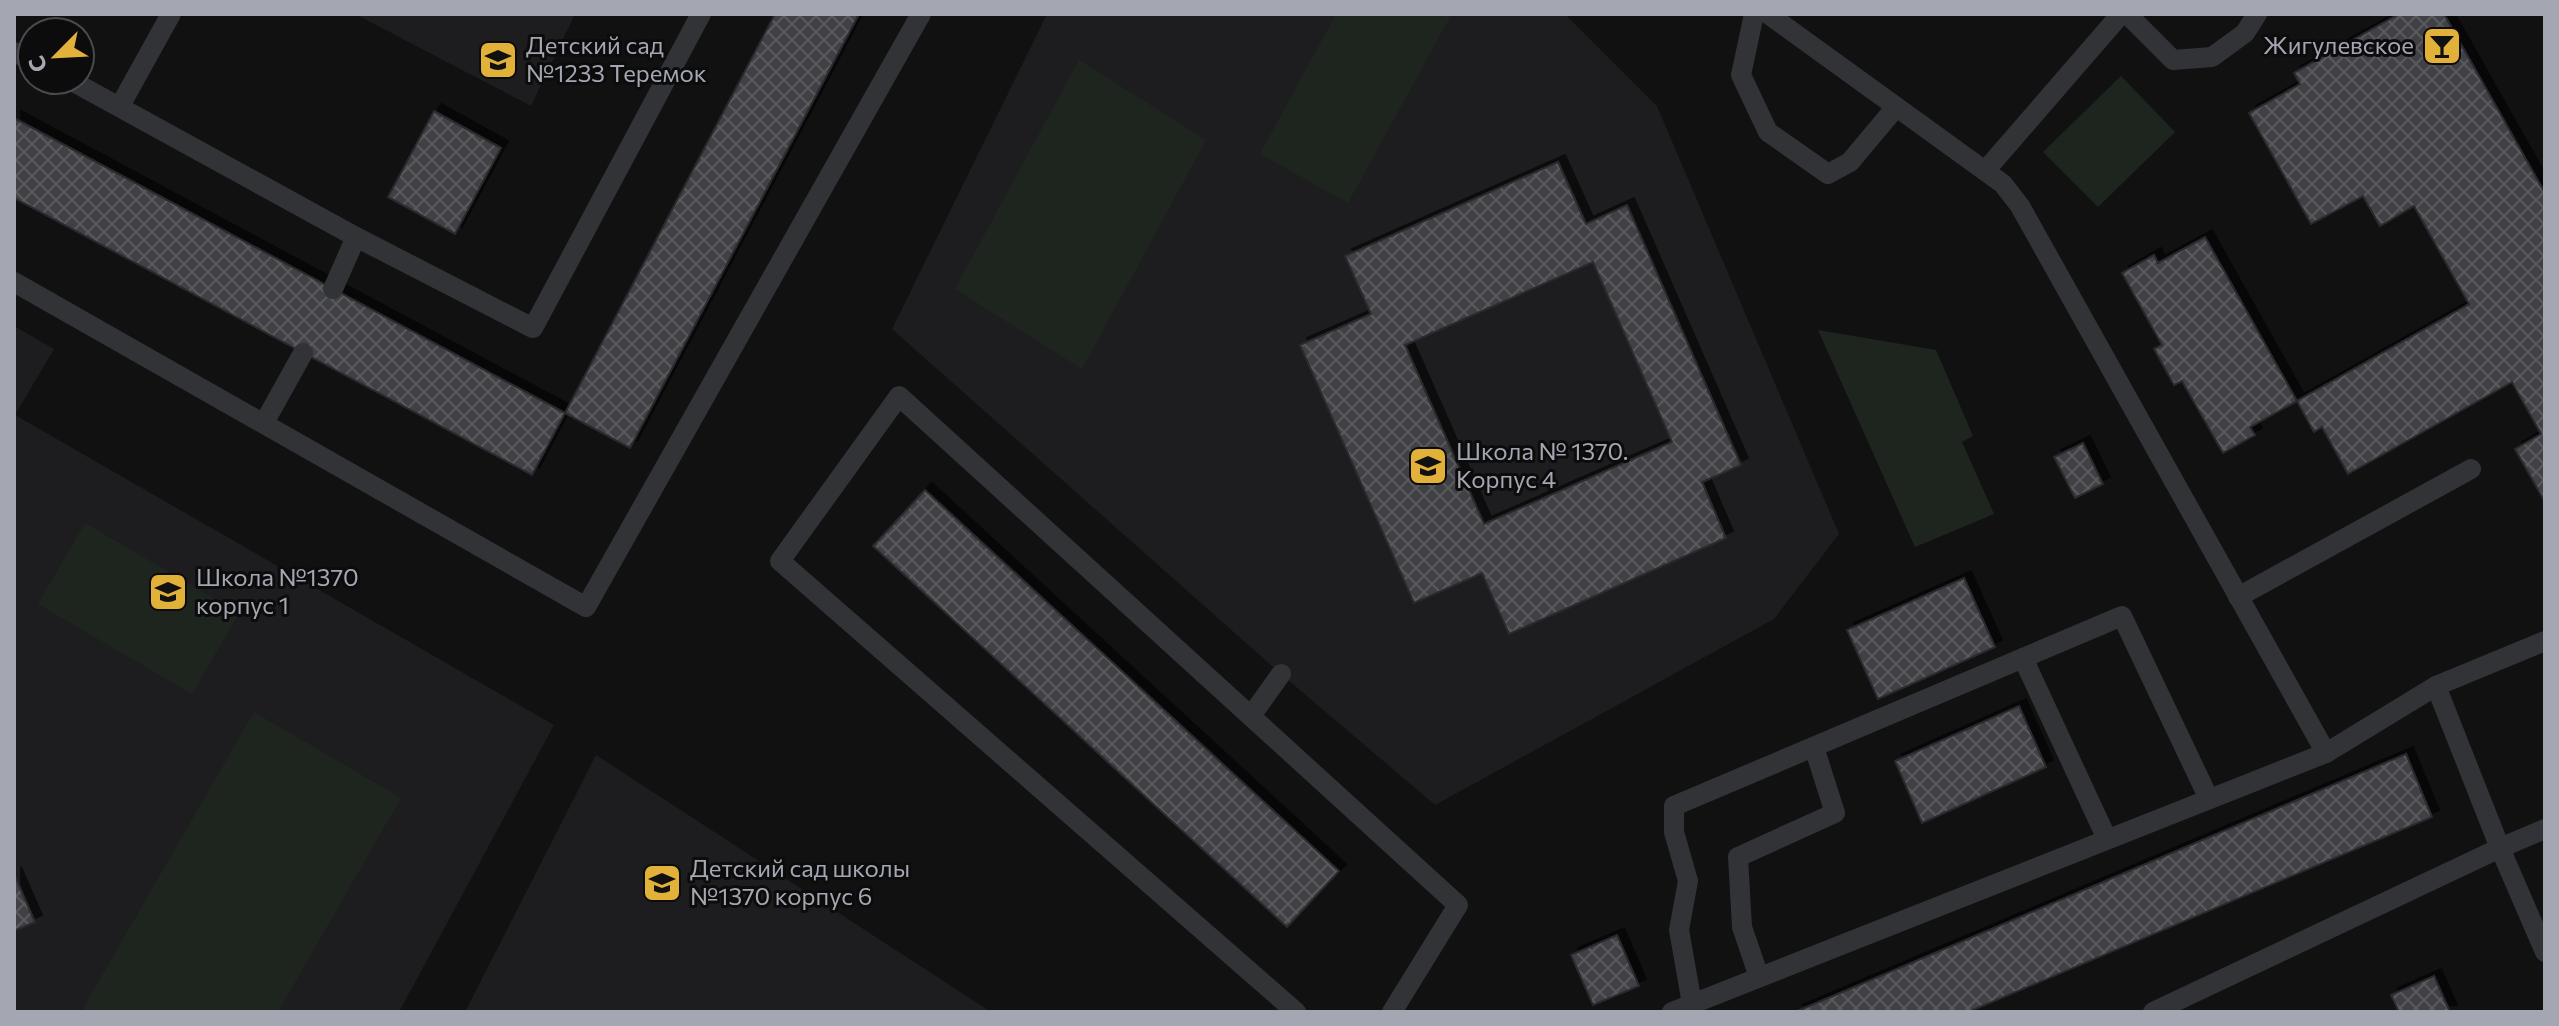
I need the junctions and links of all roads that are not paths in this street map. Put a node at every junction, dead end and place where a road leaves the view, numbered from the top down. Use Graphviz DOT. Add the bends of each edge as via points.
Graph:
graph roads {
  1 [pos="171,14"];
  2 [pos="701,14"];
  3 [pos="921,14"];
  4 [pos="1754,14"];
  5 [pos="1768,14"];
  6 [pos="2124,14"];
  7 [pos="2257,14"];
  8 [pos="96,94"];
  9 [pos="120,106"];
  10 [pos="1896,107"];
  11 [pos="1985,171"];
  12 [pos="356,237"];
  13 [pos="14,282"];
  14 [pos="333,289"];
  15 [pos="303,353"];
  16 [pos="264,423"];
  17 [pos="2471,469"];
  18 [pos="2238,597"];
  19 [pos="2545,641"];
  20 [pos="2023,658"];
  21 [pos="1281,674"];
  22 [pos="2436,686"];
  23 [pos="1251,716"];
  24 [pos="1814,747"];
  25 [pos="2326,753"];
  26 [pos="2209,799"];
  27 [pos="2545,829"];
  28 [pos="2107,839"];
  29 [pos="2500,848"];
  30 [pos="2545,952"];
  31 [pos="1759,977"];
  32 [pos="1692,1004"];
  33 [pos="1296,1012"];
  34 [pos="1392,1012"];
  35 [pos="1672,1012"];
  36 [pos="2153,1012"];
  1 -- 9 [label="lane"];
  2 -- 12 [label="lane" via="533,328"];
  3 -- 16 [label="lane" via="586,607"];
  4 -- 10 [label="lane" via="1741,75 1768,132 1828,174 1850,162"];
  5 -- 10 [label="lane"];
  6 -- 7 [label="lane" via="2173,60 2212,57 2245,33"];
  6 -- 11 [label="lane"];
  8 -- 9 [label="lane"];
  9 -- 12 [label="lane"];
  10 -- 11 [label="lane"];
  11 -- 18 [label="lane" via="2020,206"];
  12 -- 14 [label="lane"];
  13 -- 16 [label="lane"];
  15 -- 16 [label="lane"];
  17 -- 18 [label="lane"];
  18 -- 25 [label="lane"];
  19 -- 22 [label="lane"];
  20 -- 24 [label="lane"];
  20 -- 26 [label="lane" via="2122,616"];
  20 -- 28 [label="lane"];
  21 -- 23 [label="lane"];
  22 -- 25 [label="lane"];
  22 -- 29 [label="lane"];
  23 -- 33 [label="lane" via="899,396 780,561"];
  23 -- 34 [label="lane" via="1458,905"];
  24 -- 31 [label="lane" via="1835,813 1738,857 1742,927"];
  24 -- 32 [label="lane" via="1674,806 1674,832 1688,881 1679,930"];
  25 -- 26 [label="lane"];
  26 -- 28 [label="lane"];
  27 -- 29 [label="lane"];
  28 -- 31 [label="lane"];
  29 -- 30 [label="lane"];
  29 -- 36 [label="lane"];
  31 -- 32 [label="lane"];
  32 -- 35 [label="lane"];
}
